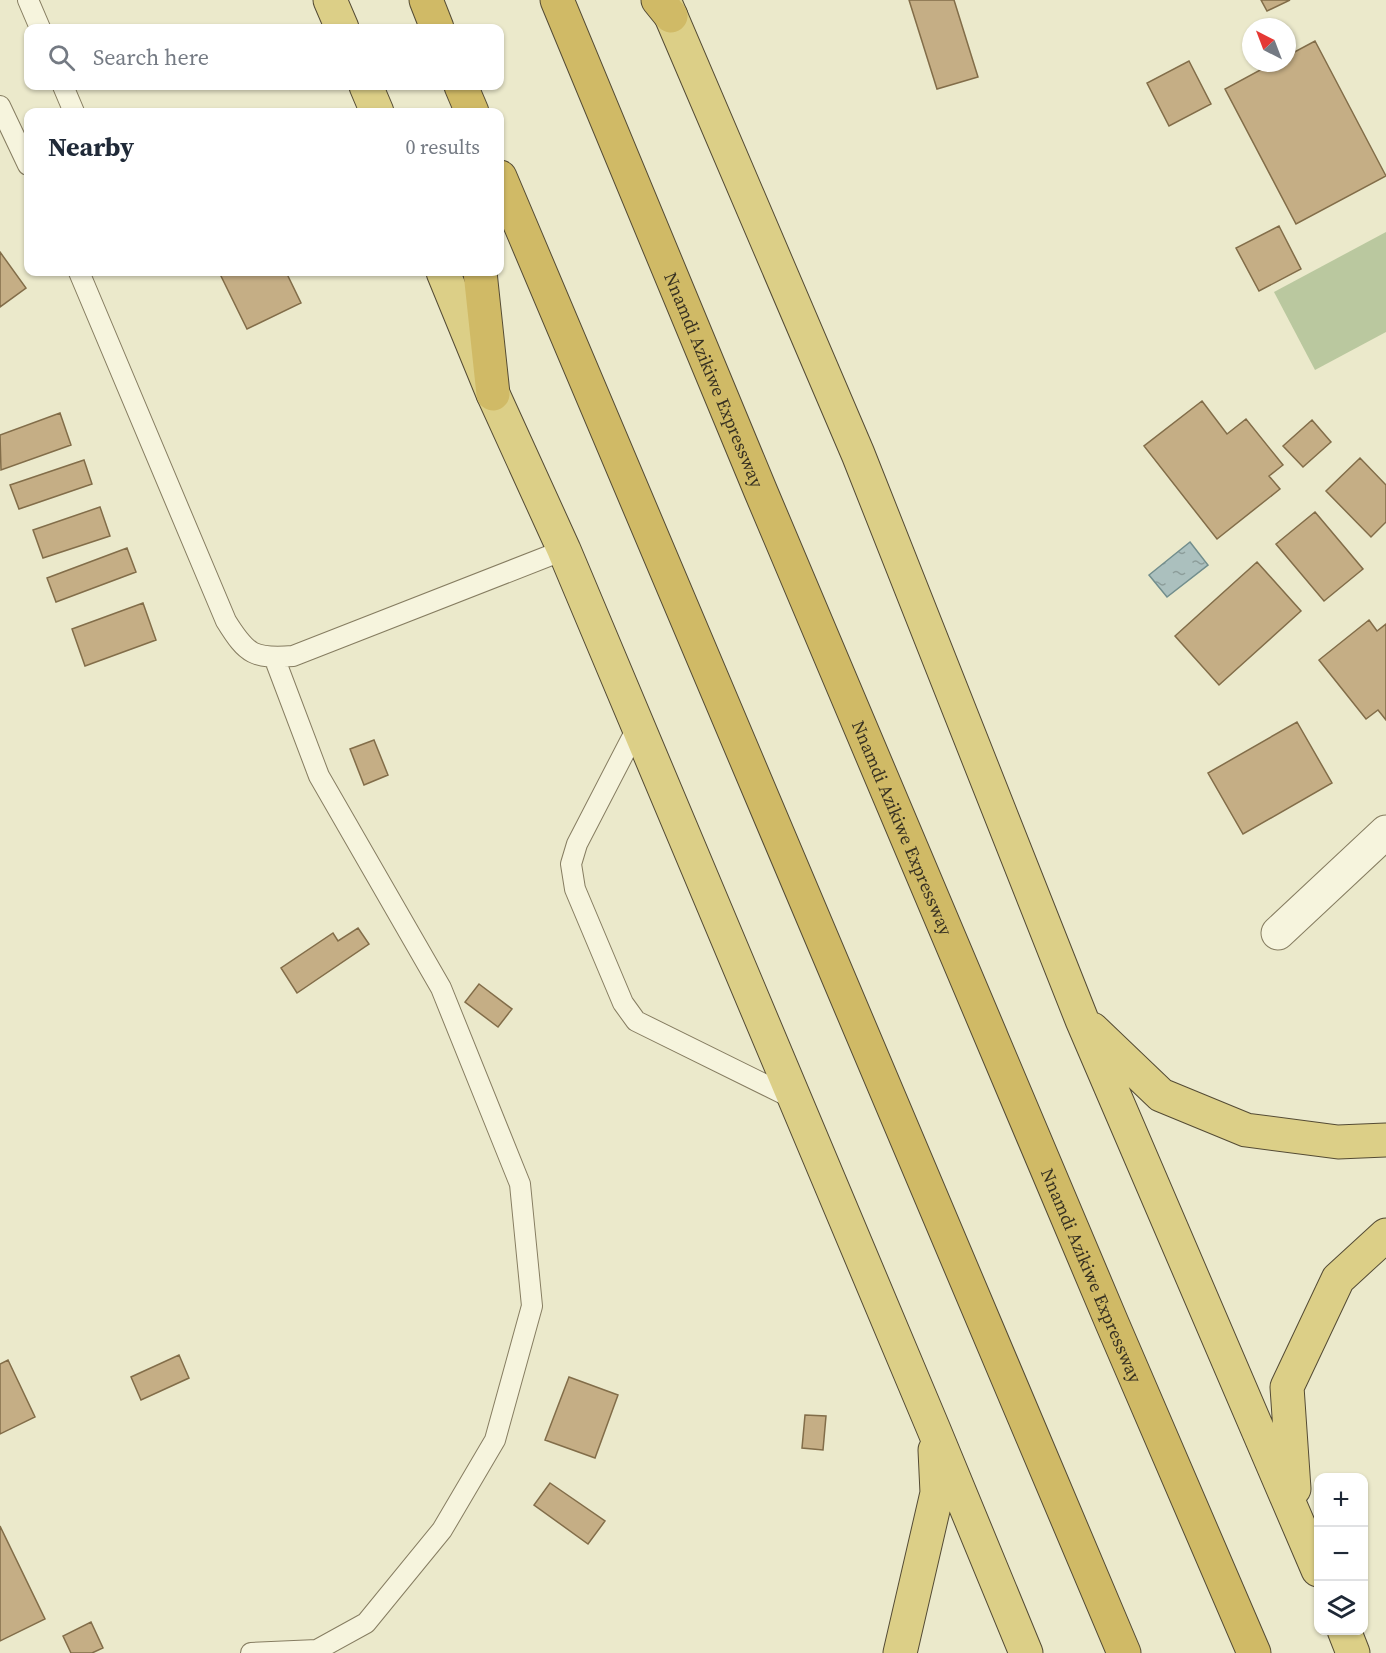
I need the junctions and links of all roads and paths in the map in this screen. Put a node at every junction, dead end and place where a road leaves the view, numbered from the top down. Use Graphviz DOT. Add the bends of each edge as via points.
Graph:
graph roads {
  1 [pos="28,0"];
  2 [pos="330,0"];
  3 [pos="426,0"];
  4 [pos="557,0"];
  5 [pos="664,5"];
  6 [pos="38,24"];
  7 [pos="340,24"];
  8 [pos="436,24"];
  9 [pos="65,90"];
  10 [pos="368,90"];
  11 [pos="460,90"];
  12 [pos="462,90"];
  13 [pos="0,106"];
  14 [pos="72,108"];
  15 [pos="375,108"];
  16 [pos="462,108"];
  17 [pos="470,108"];
  18 [pos="24,157"];
  19 [pos="504,186"];
  20 [pos="83,276"];
  21 [pos="445,276"];
  22 [pos="480,276"];
  23 [pos="493,394"];
  24 [pos="564,550"];
  25 [pos="274,657"];
  26 [pos="638,726"];
  27 [pos="1386,832"];
  28 [pos="1278,933"];
  29 [pos="1082,1020"];
  30 [pos="796,1100"];
  31 [pos="1386,1140"];
  32 [pos="1386,1235"];
  33 [pos="934,1430"];
  34 [pos="1295,1515"];
  35 [pos="1314,1560"];
  36 [pos="1346,1635"];
  37 [pos="251,1653"];
  38 [pos="900,1653"];
  39 [pos="1026,1653"];
  40 [pos="1124,1653"];
  41 [pos="1254,1653"];
  42 [pos="1353,1653"];
  1 -- 6 [label="lane"];
  2 -- 7 [label="highway"];
  3 -- 8 [label="highway"];
  4 -- 41 [label="highway, Nnamdi Azikiwe Expressway"];
  5 -- 29 [label="highway" via="858,454"];
  9 -- 14 [label="lane"];
  10 -- 15 [label="highway"];
  11 -- 16 [label="highway"];
  12 -- 17 [label="highway"];
  13 -- 18 [label="lane"];
  19 -- 40 [label="highway"];
  20 -- 25 [label="lane" via="226,621 253,654"];
  21 -- 23 [label="highway"];
  22 -- 23 [label="highway"];
  23 -- 24 [label="highway"];
  24 -- 25 [label="lane" via="293,656"];
  24 -- 26 [label="highway"];
  25 -- 37 [label="lane" via="319,776 441,988 520,1184 532,1306 495,1440 442,1530 366,1623 317,1650"];
  26 -- 30 [label="highway"];
  26 -- 30 [label="lane" via="577,844 571,864 575,889 623,1003 644,1026"];
  27 -- 28 [label="street"];
  29 -- 31 [label="highway" via="1161,1095 1246,1130 1338,1142"];
  29 -- 34 [label="highway"];
  30 -- 33 [label="highway"];
  32 -- 34 [label="highway" via="1338,1279 1287,1388"];
  33 -- 38 [label="highway" via="937,1493"];
  33 -- 39 [label="highway"];
  34 -- 35 [label="highway"];
  36 -- 42 [label="highway"];
}
